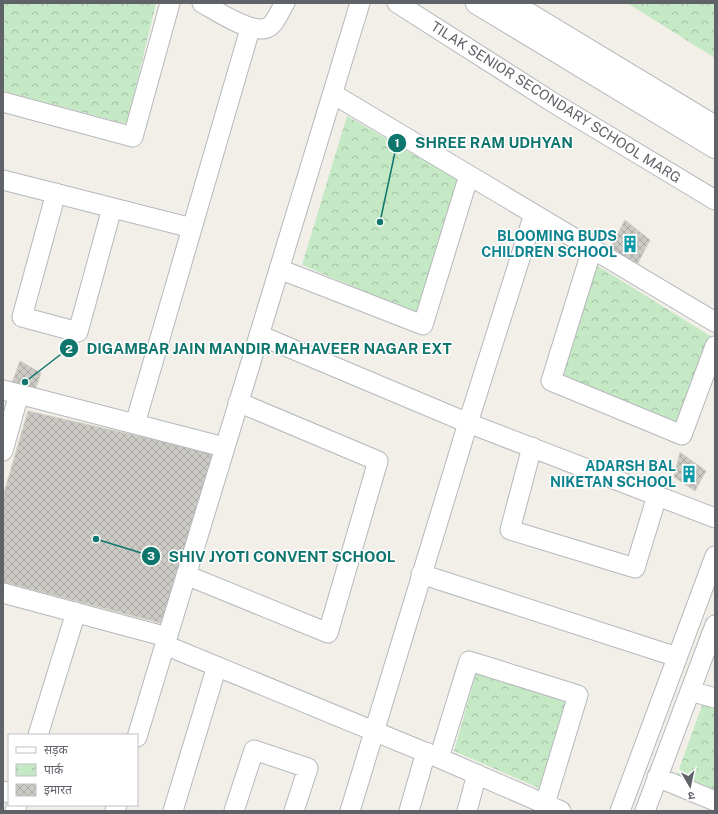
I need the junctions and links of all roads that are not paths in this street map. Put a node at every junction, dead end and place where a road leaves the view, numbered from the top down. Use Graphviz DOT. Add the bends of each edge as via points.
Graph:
graph roads {
  1 [pos="170,3"];
  2 [pos="202,3"];
  3 [pos="285,3"];
  4 [pos="360,3"];
  5 [pos="397,3"];
  6 [pos="477,3"];
  7 [pos="510,3"];
  8 [pos="250,29"];
  9 [pos="333,94"];
  10 [pos="3,102"];
  11 [pos="715,127"];
  12 [pos="715,147"];
  13 [pos="468,175"];
  14 [pos="3,180"];
  15 [pos="56,194"];
  16 [pos="715,200"];
  17 [pos="112,208"];
  18 [pos="534,214"];
  19 [pos="192,228"];
  20 [pos="592,249"];
  21 [pos="279,269"];
  22 [pos="715,322"];
  23 [pos="259,335"];
  24 [pos="715,346"];
  25 [pos="11,392"];
  26 [pos="238,402"];
  27 [pos="468,423"];
  28 [pos="135,424"];
  29 [pos="224,447"];
  30 [pos="532,447"];
  31 [pos="3,451"];
  32 [pos="657,496"];
  33 [pos="715,518"];
  34 [pos="715,556"];
  35 [pos="421,574"];
  36 [pos="186,575"];
  37 [pos="3,593"];
  38 [pos="76,612"];
  39 [pos="715,625"];
  40 [pos="166,641"];
  41 [pos="677,657"];
  42 [pos="217,666"];
  43 [pos="690,691"];
  44 [pos="715,698"];
  45 [pos="373,731"];
  46 [pos="38,734"];
  47 [pos="138,735"];
  48 [pos="432,755"];
  49 [pos="477,774"];
  50 [pos="657,777"];
  51 [pos="715,801"];
  52 [pos="540,806"];
  53 [pos="177,810"];
  54 [pos="234,811"];
  55 [pos="294,811"];
  56 [pos="350,811"];
  57 [pos="409,811"];
  58 [pos="468,811"];
  59 [pos="620,811"];
  60 [pos="645,811"];
  1 -- 10 [label="street" via="133,137"];
  2 -- 8 [label="street"];
  3 -- 8 [label="street" via="274,22 267,28"];
  4 -- 9 [label="street"];
  5 -- 16 [label="street, TILAK SENIOR SECONDARY SCHOOL MARG" via="557,105"];
  6 -- 12 [label="street"];
  7 -- 11 [label="street"];
  8 -- 19 [label="street"];
  9 -- 13 [label="street"];
  9 -- 21 [label="street"];
  13 -- 18 [label="street"];
  13 -- 21 [label="street" via="423,325"];
  14 -- 15 [label="street"];
  15 -- 17 [label="street"];
  15 -- 17 [label="street" via="22,316 78,332"];
  17 -- 19 [label="street"];
  18 -- 20 [label="street"];
  18 -- 27 [label="street"];
  19 -- 28 [label="street"];
  20 -- 22 [label="street"];
  20 -- 24 [label="street" via="551,381 682,435"];
  21 -- 23 [label="street"];
  23 -- 26 [label="street"];
  23 -- 27 [label="street"];
  25 -- 28 [label="street"];
  25 -- 31 [label="street"];
  26 -- 29 [label="street"];
  26 -- 36 [label="street" via="378,461 328,633"];
  27 -- 30 [label="street"];
  27 -- 35 [label="street"];
  28 -- 29 [label="street"];
  29 -- 36 [label="street"];
  30 -- 32 [label="street"];
  30 -- 32 [label="street" via="510,530 635,568"];
  32 -- 33 [label="street"];
  34 -- 41 [label="street"];
  35 -- 41 [label="street"];
  35 -- 45 [label="street"];
  36 -- 40 [label="street"];
  37 -- 38 [label="street"];
  38 -- 40 [label="street"];
  38 -- 46 [label="street"];
  39 -- 43 [label="street"];
  40 -- 42 [label="street"];
  40 -- 47 [label="street"];
  41 -- 59 [label="street"];
  42 -- 45 [label="street"];
  42 -- 53 [label="street"];
  43 -- 44 [label="street"];
  43 -- 50 [label="street"];
  45 -- 48 [label="street"];
  45 -- 56 [label="street"];
  48 -- 49 [label="street"];
  48 -- 52 [label="street" via="469,661 578,696"];
  48 -- 57 [label="street"];
  49 -- 52 [label="street"];
  49 -- 58 [label="street"];
  50 -- 51 [label="street"];
  50 -- 60 [label="street"];
  54 -- 55 [label="street" via="254,750 308,768"];
}
